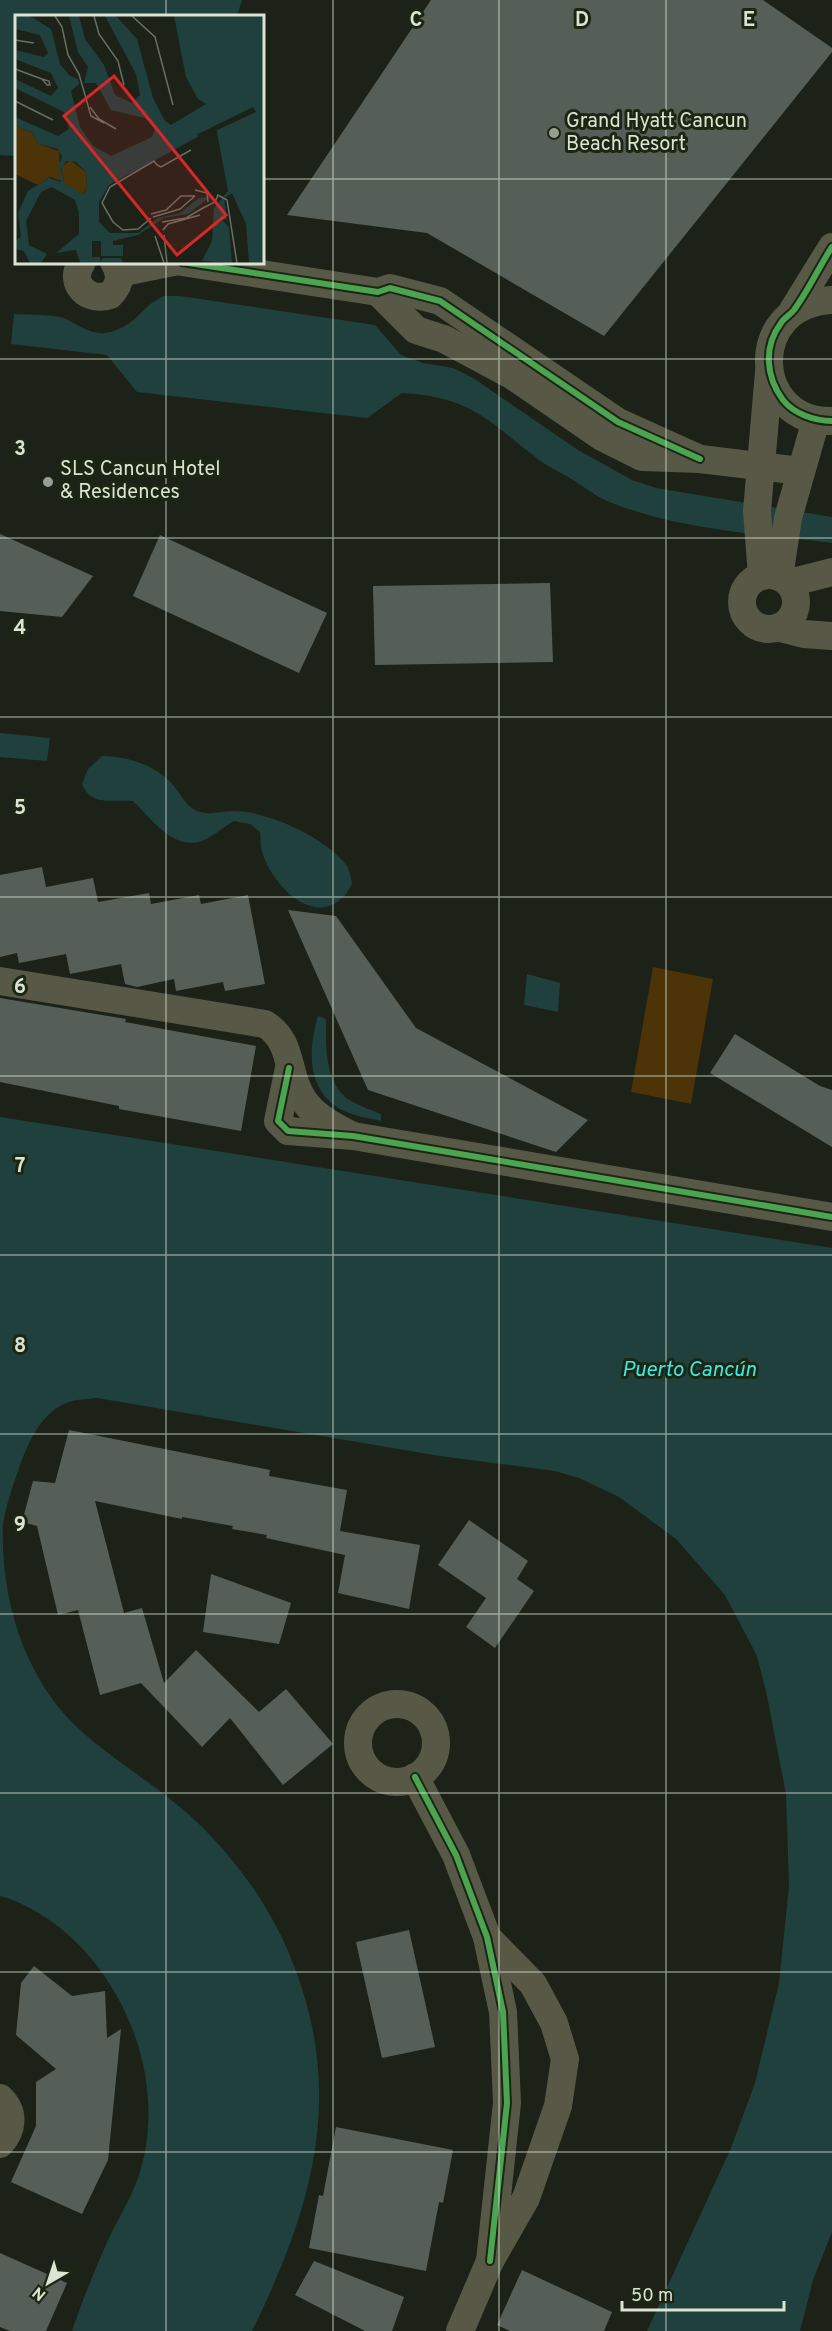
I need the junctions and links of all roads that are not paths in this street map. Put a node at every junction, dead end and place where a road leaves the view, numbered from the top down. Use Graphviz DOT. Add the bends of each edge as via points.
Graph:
graph roads {
  1 [pos="832,247"];
  2 [pos="81,264"];
  3 [pos="154,264"];
  4 [pos="195,264"];
  5 [pos="117,268"];
  6 [pos="832,300"];
  7 [pos="793,310"];
  8 [pos="769,372"];
  9 [pos="824,420"];
  10 [pos="761,477"];
  11 [pos="799,480"];
  12 [pos="771,543"];
  13 [pos="832,572"];
  14 [pos="776,578"];
  15 [pos="780,628"];
  16 [pos="832,636"];
  17 [pos="0,981"];
  18 [pos="832,1217"];
  19 [pos="415,1777"];
  20 [pos="487,1937"];
  21 [pos="0,2098"];
  22 [pos="0,2144"];
  23 [pos="490,2261"];
  24 [pos="460,2331"];
  1 -- 7 [label="street"];
  2 -- 5 [label="street" via="77,279 89,296 110,295 118,284"];
  3 -- 5 [label="street"];
  4 -- 10 [label="street" via="378,292 416,330 444,339 513,376 602,437 642,457 700,459"];
  6 -- 7 [label="street" via="811,302"];
  7 -- 8 [label="street" via="772,337"];
  8 -- 9 [label="street" via="785,403 799,413"];
  8 -- 10 [label="street"];
  9 -- 11 [label="street"];
  10 -- 11 [label="street"];
  10 -- 12 [label="street"];
  11 -- 12 [label="street"];
  12 -- 14 [label="street"];
  13 -- 14 [label="street"];
  14 -- 15 [label="street" via="796,596 795,611"];
  14 -- 15 [label="street" via="748,585 743,593 743,611 755,626"];
  15 -- 16 [label="street"];
  17 -- 18 [label="street" via="265,1024 278,1032 287,1049 293,1105 353,1136"];
  19 -- 20 [label="street" via="456,1855"];
  20 -- 23 [label="street" via="503,2012 507,2103"];
  20 -- 23 [label="street" via="532,1984 554,2023 565,2059 558,2106 530,2189"];
  21 -- 22 [label="street" via="11,2118"];
  23 -- 24 [label="street"];
}
